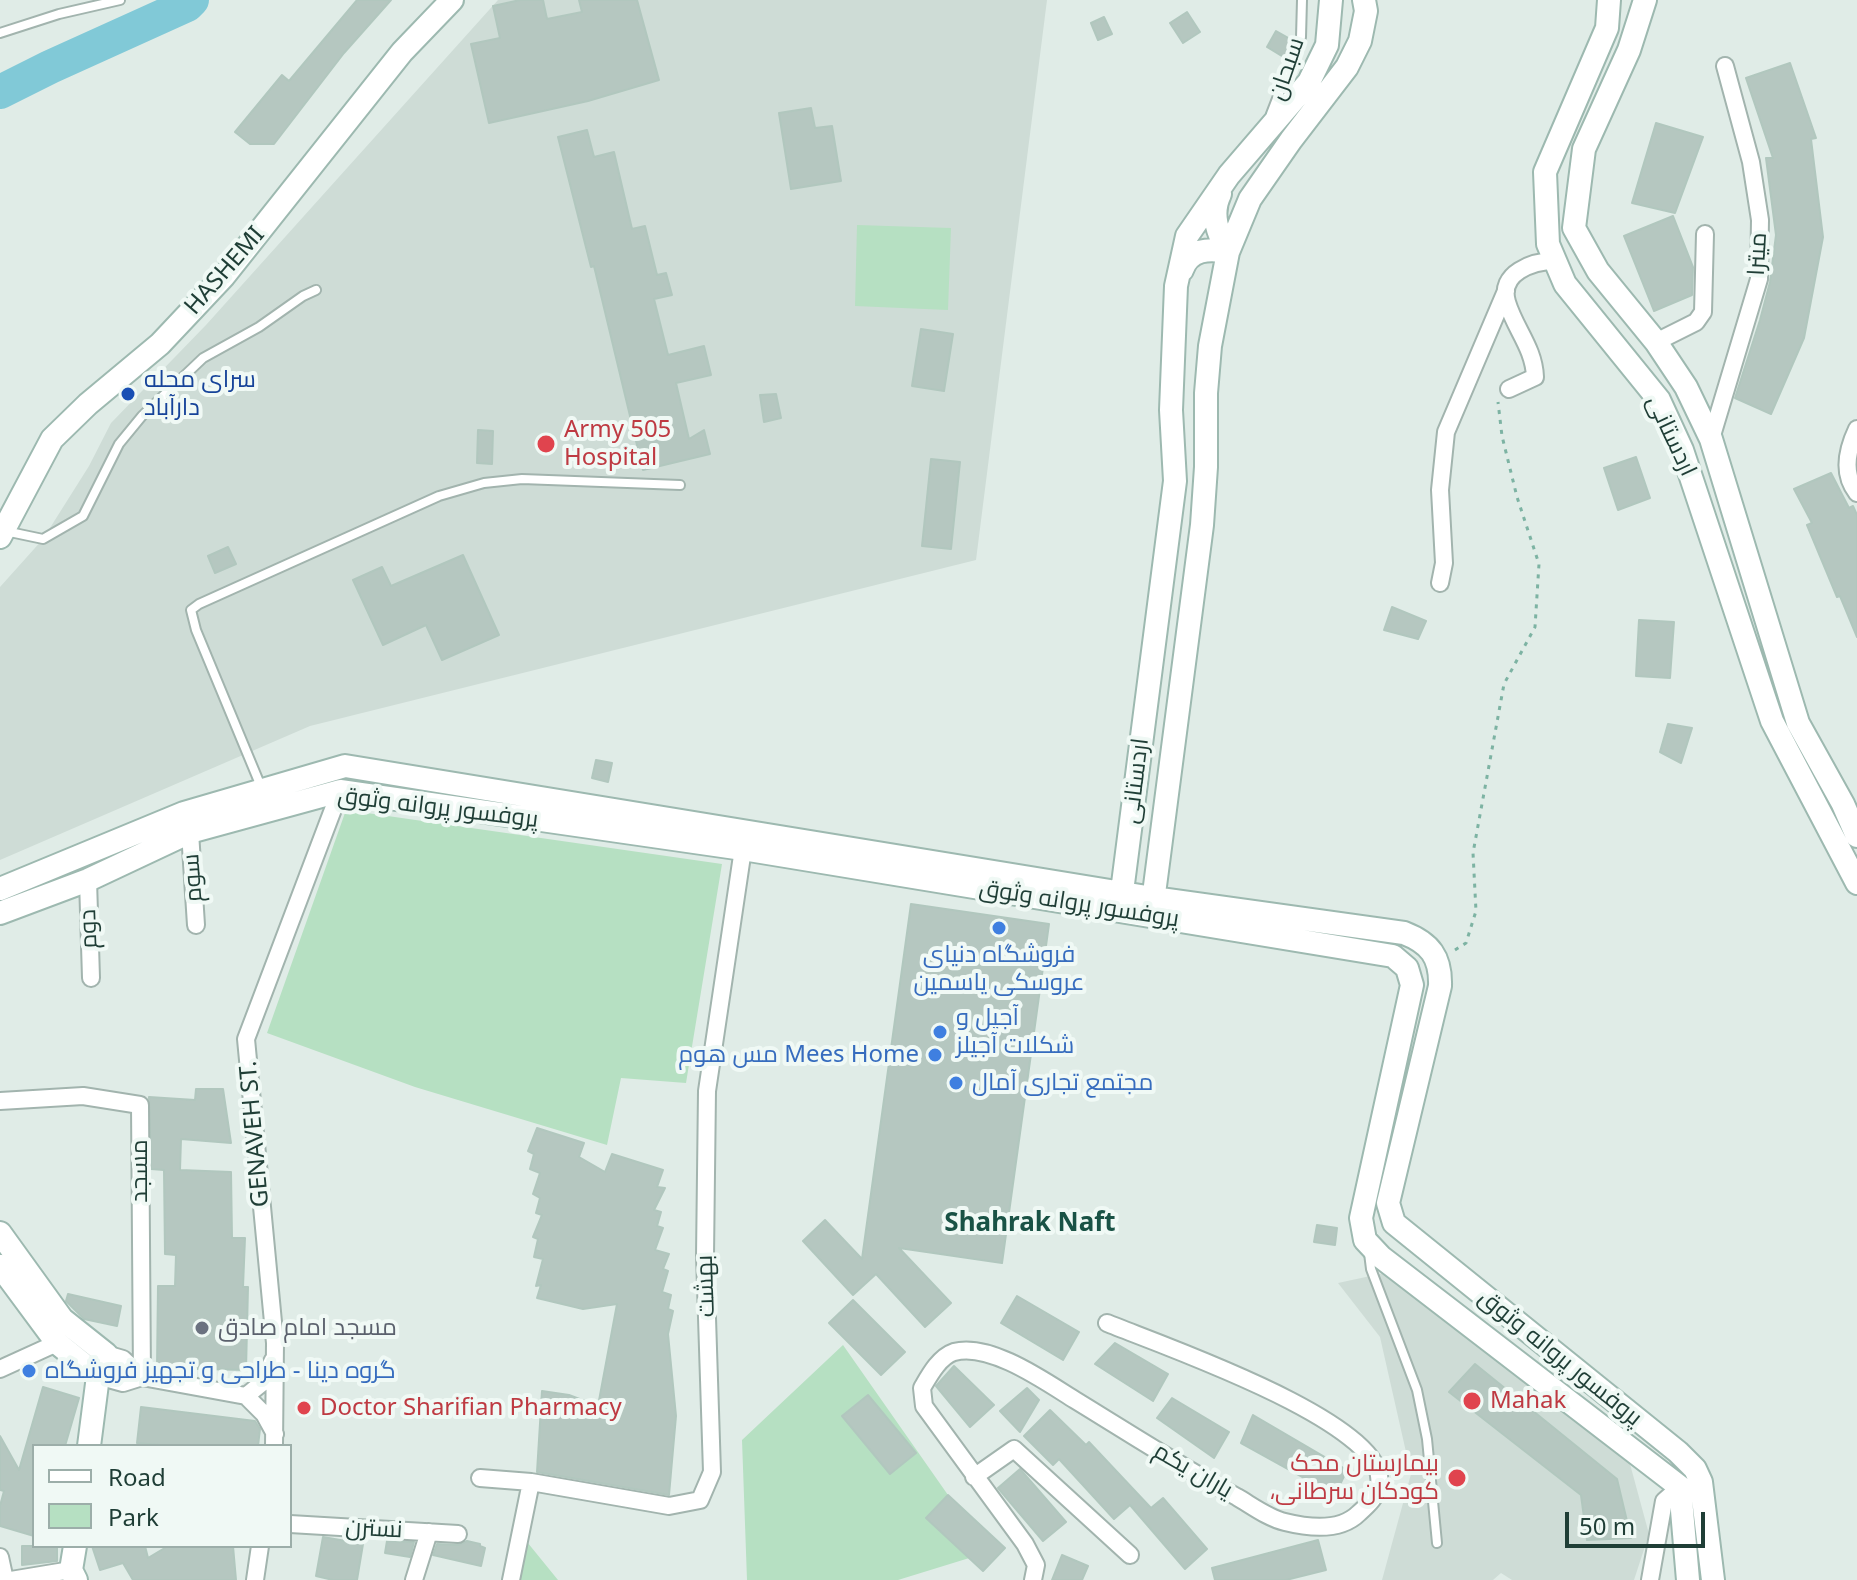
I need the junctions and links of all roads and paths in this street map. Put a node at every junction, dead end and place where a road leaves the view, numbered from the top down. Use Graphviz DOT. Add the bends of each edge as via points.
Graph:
graph roads {
  1 [pos="120,0"];
  2 [pos="452,0"];
  3 [pos="1302,0"];
  4 [pos="1331,0"];
  5 [pos="1364,0"];
  6 [pos="1609,0"];
  7 [pos="1645,0"];
  8 [pos="0,33"];
  9 [pos="1725,66"];
  10 [pos="1263,137"];
  11 [pos="1229,175"];
  12 [pos="1705,234"];
  13 [pos="1228,252"];
  14 [pos="1555,261"];
  15 [pos="1176,286"];
  16 [pos="316,290"];
  17 [pos="1506,291"];
  18 [pos="1656,342"];
  19 [pos="1509,389"];
  20 [pos="1857,429"];
  21 [pos="1711,439"];
  22 [pos="680,485"];
  23 [pos="1857,493"];
  24 [pos="2,534"];
  25 [pos="1440,583"];
  26 [pos="354,768"];
  27 [pos="340,791"];
  28 [pos="266,800"];
  29 [pos="1812,801"];
  30 [pos="1850,805"];
  31 [pos="187,823"];
  32 [pos="1857,836"];
  33 [pos="745,840"];
  34 [pos="80,856"];
  35 [pos="88,880"];
  36 [pos="1857,883"];
  37 [pos="0,889"];
  38 [pos="1121,902"];
  39 [pos="1152,907"];
  40 [pos="0,913"];
  41 [pos="196,925"];
  42 [pos="1438,962"];
  43 [pos="91,978"];
  44 [pos="0,1101"];
  45 [pos="1394,1223"];
  46 [pos="0,1233"];
  47 [pos="1367,1242"];
  48 [pos="0,1266"];
  49 [pos="1107,1323"];
  50 [pos="66,1337"];
  51 [pos="106,1354"];
  52 [pos="275,1357"];
  53 [pos="0,1369"];
  54 [pos="98,1376"];
  55 [pos="142,1377"];
  56 [pos="246,1396"];
  57 [pos="275,1441"];
  58 [pos="89,1444"];
  59 [pos="1695,1469"];
  60 [pos="974,1477"];
  61 [pos="480,1478"];
  62 [pos="531,1482"];
  63 [pos="1680,1487"];
  64 [pos="292,1524"];
  65 [pos="429,1532"];
  66 [pos="458,1534"];
  67 [pos="1437,1543"];
  68 [pos="75,1548"];
  69 [pos="260,1548"];
  70 [pos="1130,1555"];
  71 [pos="0,1557"];
  72 [pos="74,1575"];
  73 [pos="5,1580"];
  74 [pos="11,1580"];
  75 [pos="255,1580"];
  76 [pos="414,1580"];
  77 [pos="511,1580"];
  78 [pos="1033,1580"];
  79 [pos="1650,1580"];
  80 [pos="1688,1580"];
  81 [pos="1713,1580"];
  1 -- 8 [label="lane"];
  2 -- 24 [label="main road, HASHEMI" via="402,52 224,276 160,344 52,439"];
  3 -- 10 [label="lane, سبحان" via="1301,37"];
  4 -- 10 [label="main road, اردستانی" via="1327,45 1315,70"];
  5 -- 13 [label="main road, اردستانی" via="1360,41 1347,67 1250,199"];
  6 -- 14 [label="main road, اردستانی" via="1607,28 1545,172 1548,244"];
  7 -- 18 [label="main road, اردستانی" via="1629,50 1584,149 1574,228 1598,271"];
  9 -- 21 [label="street, میترا" via="1751,162 1760,220 1759,279"];
  10 -- 11 [label="main road, اردستانی"];
  11 -- 13 [label="main road" via="1216,202 1216,230"];
  11 -- 15 [label="main road, اردستانی" via="1187,236"];
  12 -- 18 [label="street" via="1703,312 1696,322"];
  13 -- 15 [label="main road" via="1196,252 1185,261"];
  13 -- 39 [label="main road, اردستانی" via="1210,346 1202,525"];
  14 -- 17 [label="street" via="1520,270"];
  14 -- 29 [label="main road, اردستانی" via="1565,284 1659,400 1682,450 1772,721"];
  15 -- 38 [label="main road, اردستانی" via="1171,410 1175,481"];
  16 -- 24 [label="lane" via="203,358 142,416 119,444 83,516 43,539"];
  17 -- 19 [label="street" via="1535,377"];
  17 -- 25 [label="street" via="1446,432"];
  18 -- 21 [label="main road, اردستانی"];
  19 -- 42 [label="path" via="1498,395 1502,436 1539,564 1535,627 1504,684 1473,853 1476,911 1466,943"];
  20 -- 23 [label="street" via="1847,451"];
  21 -- 30 [label="main road, اردستانی" via="1798,723"];
  22 -- 28 [label="lane" via="522,479 484,483 439,496 191,610"];
  26 -- 27 [label="main road"];
  26 -- 28 [label="main road, پروفسور پروانه وثوق"];
  26 -- 33 [label="main road, پروفسور پروانه وثوق"];
  27 -- 28 [label="main road, پروفسور پروانه وثوق"];
  27 -- 33 [label="main road, پروفسور پروانه وثوق"];
  27 -- 52 [label="street, GENAVEH ST." via="246,1039"];
  28 -- 31 [label="main road, پروفسور پروانه وثوق"];
  29 -- 30 [label="main road"];
  29 -- 36 [label="main road, اردستانی"];
  30 -- 32 [label="main road, اردستانی"];
  31 -- 34 [label="main road, پروفسور پروانه وثوق"];
  31 -- 35 [label="main road, پروفسور پروانه وثوق"];
  31 -- 41 [label="street, سوم"];
  33 -- 38 [label="main road, پروفسور پروانه وثوق"];
  33 -- 62 [label="street, بهشت" via="707,1091 705,1256 712,1472 700,1500 669,1506"];
  34 -- 35 [label="main road"];
  34 -- 37 [label="main road, پروفسور پروانه وثوق"];
  35 -- 40 [label="main road, پروفسور پروانه وثوق"];
  35 -- 43 [label="street, دوم"];
  38 -- 39 [label="main road, پروفسور پروانه وثوق"];
  39 -- 42 [label="main road, پروفسور پروانه وثوق" via="1404,933 1422,940"];
  39 -- 47 [label="main road, پروفسور پروانه وثوق" via="1393,956 1407,968 1412,985 1361,1218"];
  42 -- 45 [label="main road" via="1440,986 1388,1203"];
  44 -- 55 [label="street, مسجد" via="83,1096 140,1105"];
  45 -- 47 [label="main road"];
  45 -- 59 [label="main road, پروفسور پروانه وثوق"];
  46 -- 50 [label="main road" via="55,1308"];
  47 -- 63 [label="main road, پروفسور پروانه وثوق"];
  47 -- 67 [label="lane" via="1371,1269 1419,1402"];
  48 -- 50 [label="main road"];
  49 -- 60 [label="street, یاران یکم" via="1296,1401 1358,1442 1376,1463 1380,1482 1373,1500 1353,1519 1324,1529 1282,1521 1187,1470 1018,1364 975,1352 952,1352 922,1388 924,1406"];
  50 -- 51 [label="main road"];
  50 -- 53 [label="street"];
  50 -- 54 [label="main road"];
  51 -- 54 [label="main road"];
  51 -- 55 [label="street" via="123,1359"];
  52 -- 56 [label="street" via="262,1383"];
  52 -- 57 [label="street, GENAVEH ST."];
  54 -- 55 [label="street" via="123,1383"];
  54 -- 58 [label="main road"];
  55 -- 56 [label="street"];
  56 -- 57 [label="street" via="264,1414"];
  59 -- 63 [label="main road"];
  59 -- 81 [label="main road"];
  60 -- 70 [label="street" via="1014,1449"];
  60 -- 78 [label="street, یاران یکم" via="1025,1544 1036,1565"];
  61 -- 62 [label="street, بهشت"];
  62 -- 77 [label="street"];
  63 -- 79 [label="street" via="1664,1501"];
  63 -- 80 [label="main road"];
  64 -- 65 [label="street, نسترن"];
  65 -- 66 [label="street, نسترن"];
  65 -- 76 [label="street"];
  68 -- 72 [label="main road"];
  69 -- 75 [label="street"];
  71 -- 73 [label="street"];
  72 -- 74 [label="street"];
}
